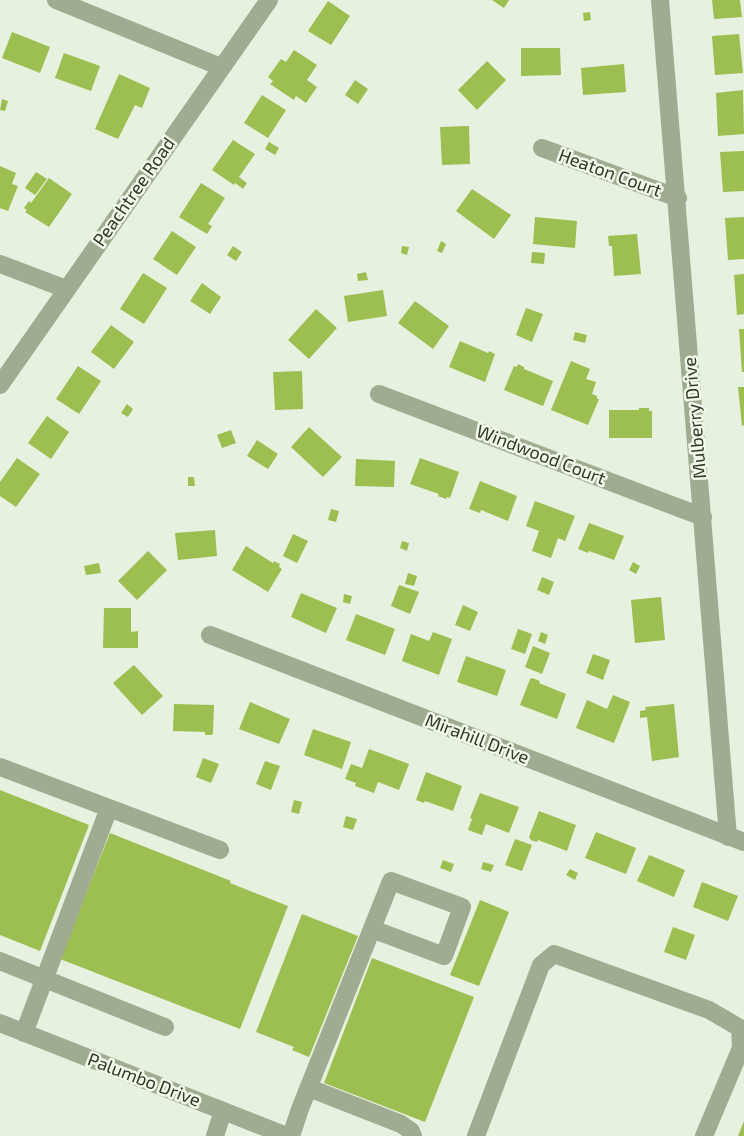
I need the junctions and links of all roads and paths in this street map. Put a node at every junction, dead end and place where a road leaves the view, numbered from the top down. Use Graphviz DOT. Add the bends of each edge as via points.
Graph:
graph roads {
  1 [pos="56,0"];
  2 [pos="269,0"];
  3 [pos="660,0"];
  4 [pos="221,67"];
  5 [pos="542,148"];
  6 [pos="678,198"];
  7 [pos="0,264"];
  8 [pos="66,289"];
  9 [pos="0,385"];
  10 [pos="379,394"];
  11 [pos="703,517"];
  12 [pos="210,635"];
  13 [pos="0,767"];
  14 [pos="109,808"];
  15 [pos="736,839"];
  16 [pos="220,850"];
  17 [pos="372,929"];
  18 [pos="0,961"];
  19 [pos="45,980"];
  20 [pos="0,1023"];
  21 [pos="165,1027"];
  22 [pos="24,1033"];
  23 [pos="309,1088"];
  24 [pos="223,1111"];
  25 [pos="214,1136"];
  26 [pos="289,1136"];
  27 [pos="413,1136"];
  28 [pos="476,1136"];
  29 [pos="704,1136"];
  1 -- 4 [label="street"];
  2 -- 4 [label="street, Peachtree Road"];
  3 -- 6 [label="street, Mulberry Drive"];
  4 -- 8 [label="street, Peachtree Road"];
  5 -- 6 [label="street, Heaton Court"];
  6 -- 11 [label="street, Mulberry Drive"];
  7 -- 8 [label="street"];
  8 -- 9 [label="street, Peachtree Road"];
  10 -- 11 [label="street, Windwood Court"];
  11 -- 15 [label="street, Mulberry Drive"];
  12 -- 15 [label="street, Mirahill Drive"];
  13 -- 14 [label="street"];
  14 -- 16 [label="street"];
  14 -- 19 [label="street"];
  17 -- 17 [label="street" via="391,881 462,907 444,956"];
  17 -- 23 [label="street"];
  18 -- 19 [label="street"];
  19 -- 21 [label="street"];
  19 -- 22 [label="street"];
  20 -- 22 [label="street, Palumbo Drive"];
  22 -- 24 [label="street, Palumbo Drive"];
  23 -- 26 [label="street"];
  23 -- 27 [label="street" via="401,1125"];
  24 -- 25 [label="street"];
  24 -- 26 [label="street, Palumbo Drive"];
  28 -- 29 [label="street" via="541,965 555,954 709,1010 741,1028 741,1048"];
}
